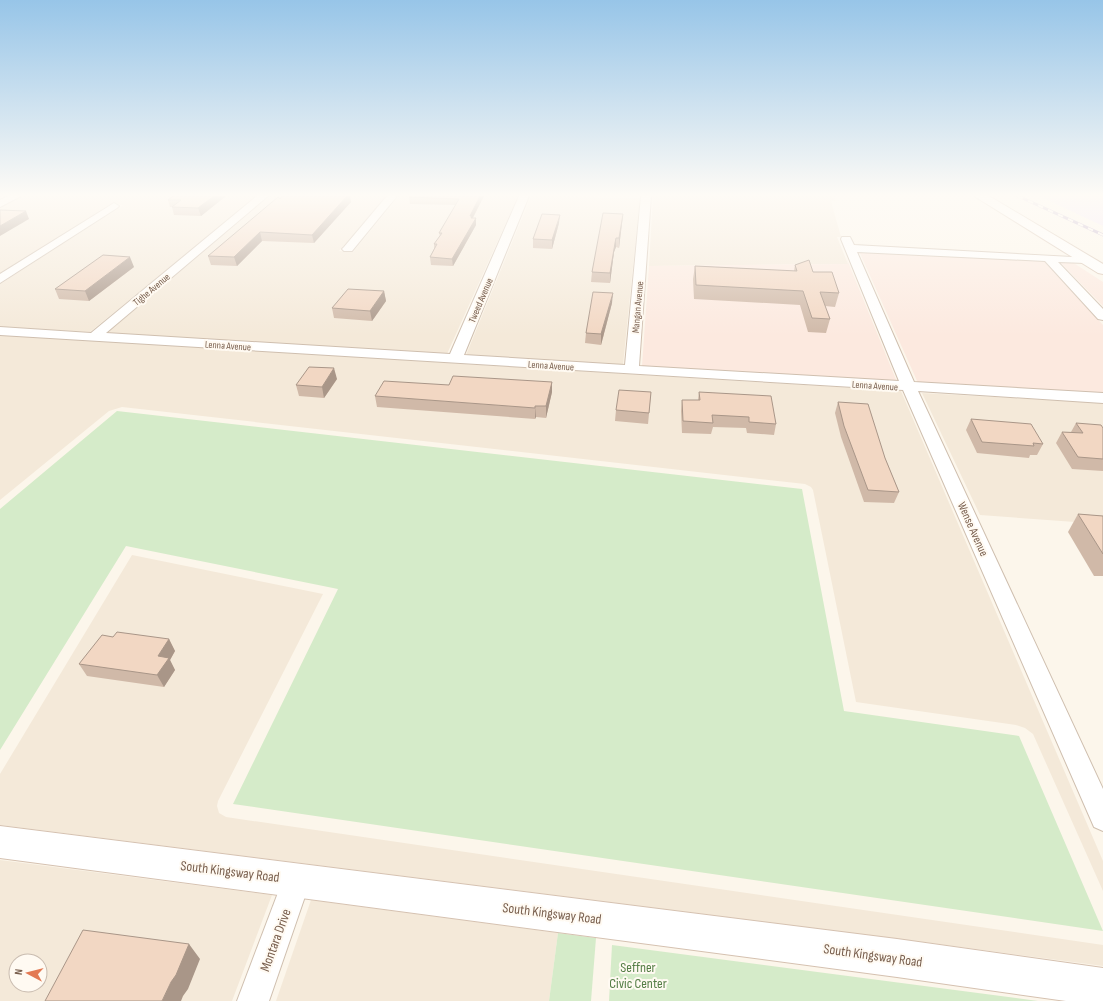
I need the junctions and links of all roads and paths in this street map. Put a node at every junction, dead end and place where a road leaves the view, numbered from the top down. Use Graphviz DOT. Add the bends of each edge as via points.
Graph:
graph roads {
  1 [pos="57,243"];
  2 [pos="207,243"];
  3 [pos="353,243"];
  4 [pos="504,243"];
  5 [pos="642,243"];
  6 [pos="1057,243"];
  7 [pos="1077,243"];
  8 [pos="348,249"];
  9 [pos="1103,256"];
  10 [pos="1048,258"];
  11 [pos="1086,260"];
  12 [pos="1103,270"];
  13 [pos="0,279"];
  14 [pos="1103,316"];
  15 [pos="0,331"];
  16 [pos="94,337"];
  17 [pos="455,359"];
  18 [pos="632,370"];
  19 [pos="909,387"];
  20 [pos="1103,398"];
  21 [pos="1103,818"];
  22 [pos="0,842"];
  23 [pos="298,879"];
  24 [pos="1103,987"];
  25 [pos="253,1001"];
  1 -- 13 [label="street"];
  2 -- 16 [label="street, Tighe Avenue"];
  3 -- 8 [label="street"];
  4 -- 17 [label="street, Tweed Avenue"];
  5 -- 18 [label="street, Mangan Avenue"];
  6 -- 11 [label="street"];
  7 -- 9 [label="street"];
  10 -- 11 [label="street"];
  10 -- 14 [label="street"];
  10 -- 19 [label="street, Wense Avenue" via="848,243"];
  11 -- 12 [label="street"];
  15 -- 16 [label="street, Lenna Avenue"];
  16 -- 17 [label="street, Lenna Avenue"];
  17 -- 18 [label="street, Lenna Avenue"];
  18 -- 19 [label="street, Lenna Avenue"];
  19 -- 20 [label="street, Lenna Avenue"];
  19 -- 21 [label="street, Wense Avenue"];
  22 -- 23 [label="street, South Kingsway Road"];
  23 -- 24 [label="street, South Kingsway Road"];
  23 -- 25 [label="street, Montara Drive"];
}
